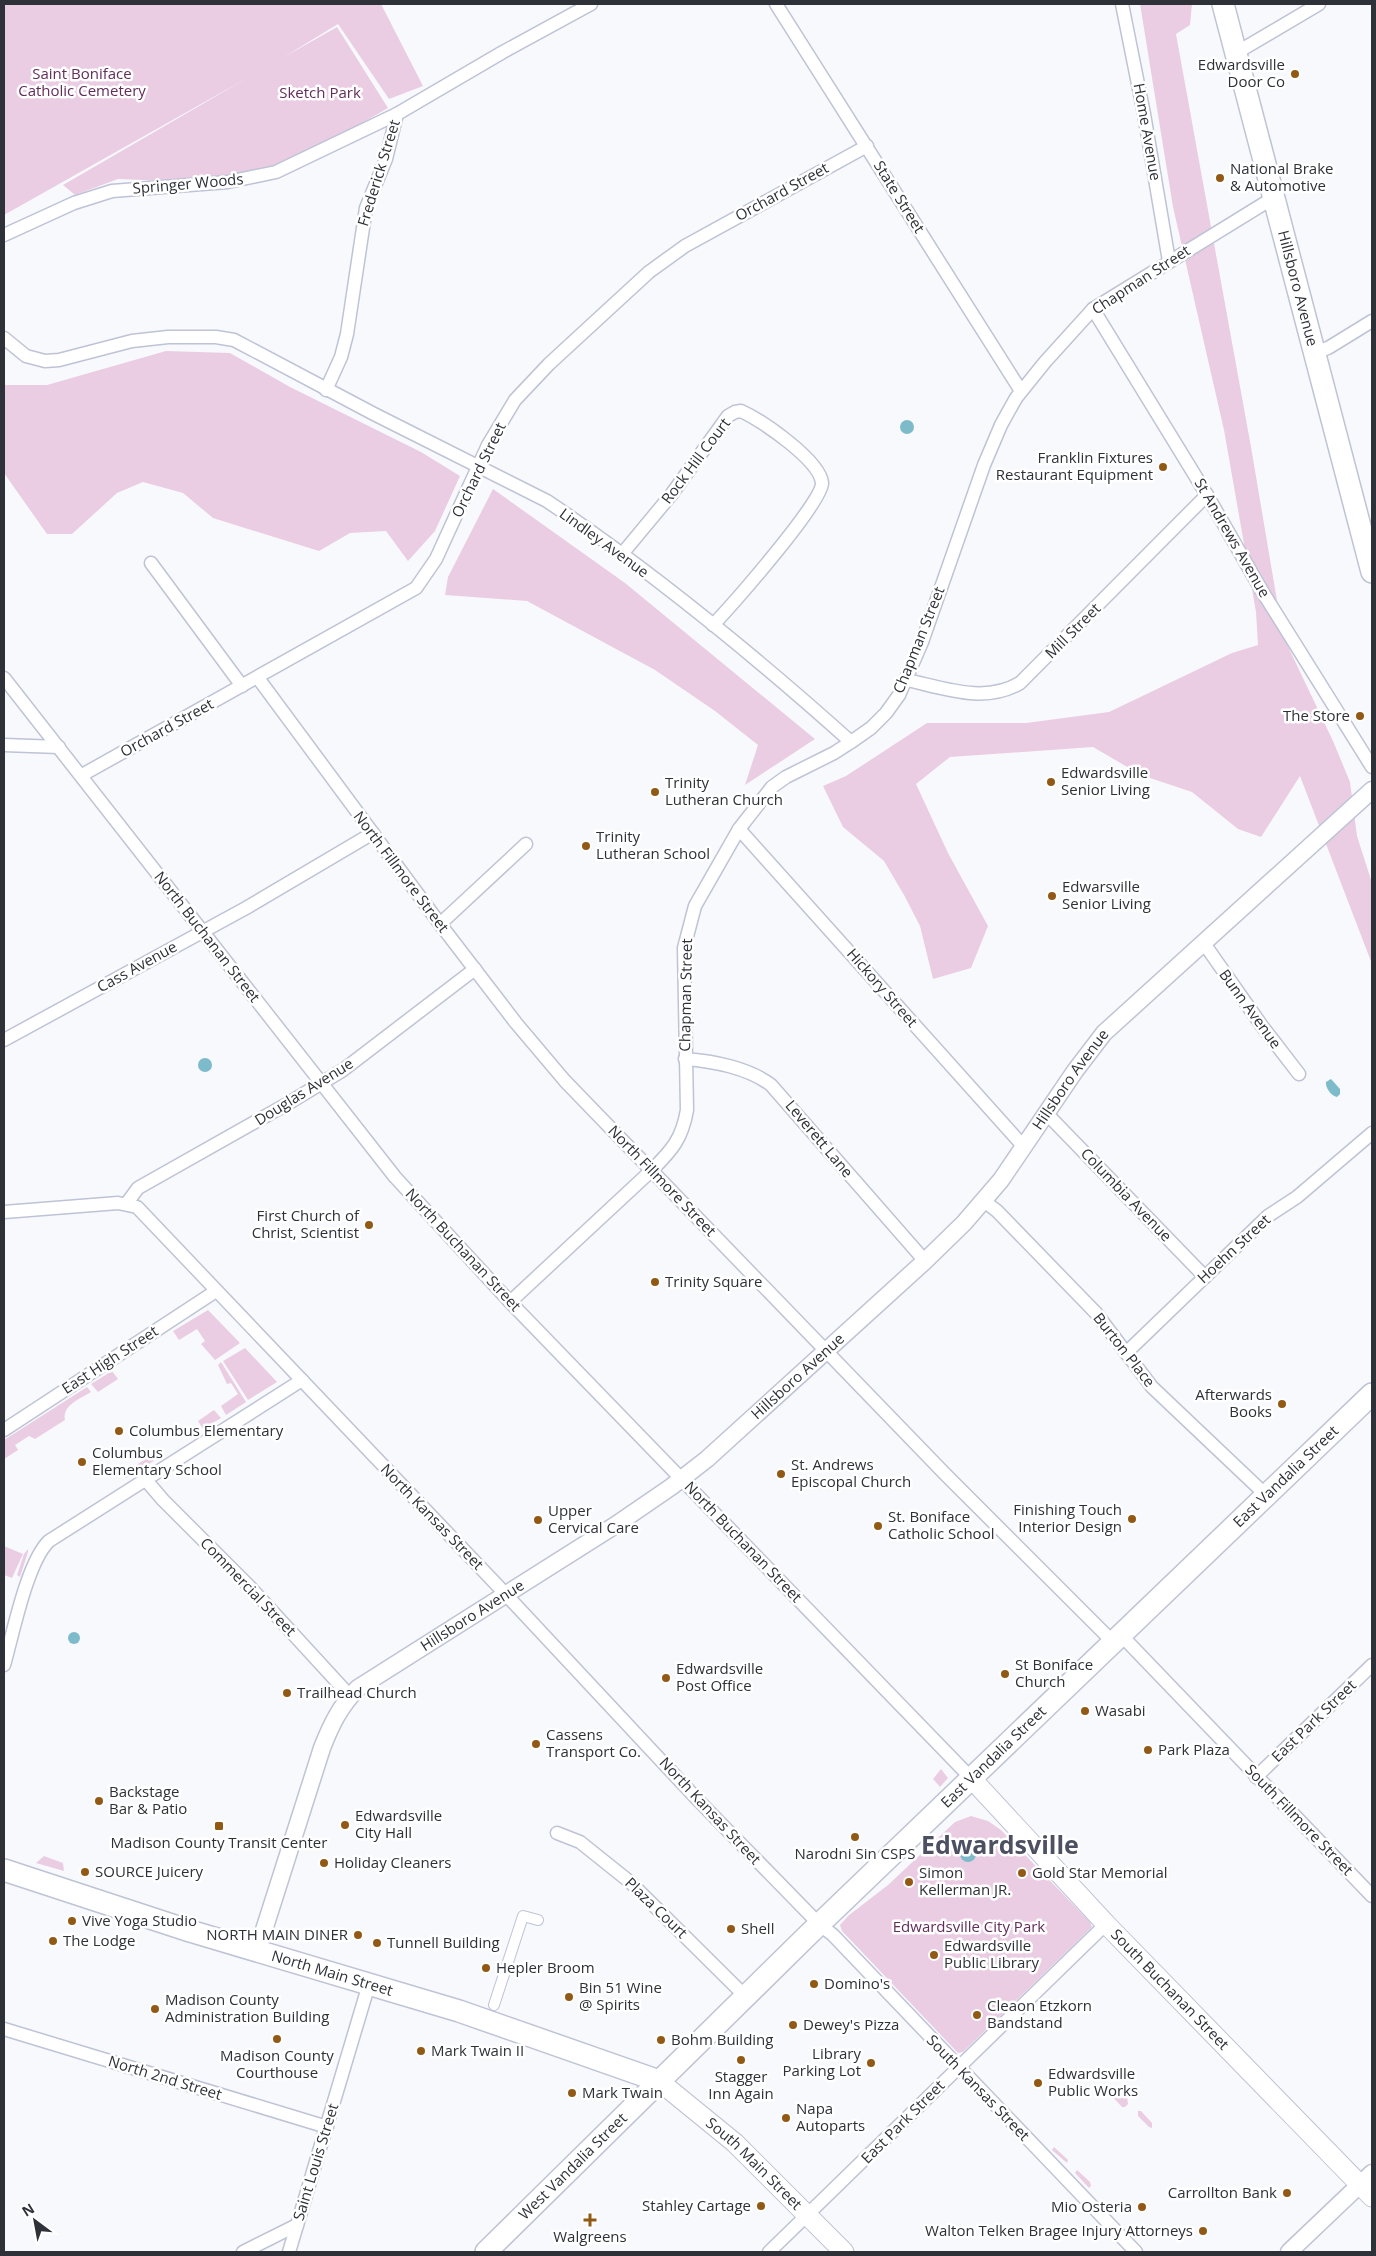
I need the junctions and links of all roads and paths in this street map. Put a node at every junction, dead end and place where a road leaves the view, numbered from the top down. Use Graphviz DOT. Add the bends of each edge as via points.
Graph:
graph roads {
  1 [pos="591,4"];
  2 [pos="776,4"];
  3 [pos="1122,4"];
  4 [pos="1223,4"];
  5 [pos="1319,4"];
  6 [pos="1236,53"];
  7 [pos="397,114"];
  8 [pos="867,146"];
  9 [pos="1273,198"];
  10 [pos="4,235"];
  11 [pos="1169,261"];
  12 [pos="1093,309"];
  13 [pos="1372,321"];
  14 [pos="4,338"];
  15 [pos="1314,353"];
  16 [pos="326,390"];
  17 [pos="1021,391"];
  18 [pos="477,466"];
  19 [pos="1207,495"];
  20 [pos="622,554"];
  21 [pos="151,563"];
  22 [pos="1372,572"];
  23 [pos="713,625"];
  24 [pos="4,678"];
  25 [pos="258,678"];
  26 [pos="907,680"];
  27 [pos="242,686"];
  28 [pos="851,742"];
  29 [pos="4,745"];
  30 [pos="59,747"];
  31 [pos="1372,767"];
  32 [pos="82,775"];
  33 [pos="1372,790"];
  34 [pos="740,829"];
  35 [pos="373,833"];
  36 [pos="526,844"];
  37 [pos="440,924"];
  38 [pos="202,931"];
  39 [pos="1203,942"];
  40 [pos="475,970"];
  41 [pos="4,1040"];
  42 [pos="685,1059"];
  43 [pos="1299,1074"];
  44 [pos="320,1084"];
  45 [pos="1046,1113"];
  46 [pos="1372,1134"];
  47 [pos="1024,1147"];
  48 [pos="652,1170"];
  49 [pos="984,1201"];
  50 [pos="127,1203"];
  51 [pos="4,1212"];
  52 [pos="925,1261"];
  53 [pos="1205,1277"];
  54 [pos="216,1291"];
  55 [pos="510,1302"];
  56 [pos="827,1351"];
  57 [pos="1126,1353"];
  58 [pos="302,1380"];
  59 [pos="1372,1394"];
  60 [pos="4,1430"];
  61 [pos="145,1479"];
  62 [pos="682,1479"];
  63 [pos="1267,1496"];
  64 [pos="506,1595"];
  65 [pos="1118,1639"];
  66 [pos="1372,1664"];
  67 [pos="4,1665"];
  68 [pos="350,1696"];
  69 [pos="1256,1777"];
  70 [pos="972,1779"];
  71 [pos="557,1834"];
  72 [pos="4,1870"];
  73 [pos="1372,1896"];
  74 [pos="538,1920"];
  75 [pos="819,1924"];
  76 [pos="1106,1924"];
  77 [pos="257,1952"];
  78 [pos="368,1984"];
  79 [pos="745,1996"];
  80 [pos="494,2005"];
  81 [pos="4,2029"];
  82 [pos="958,2068"];
  83 [pos="659,2081"];
  84 [pos="327,2127"];
  85 [pos="1368,2185"];
  86 [pos="808,2215"];
  87 [pos="297,2225"];
  88 [pos="243,2252"];
  89 [pos="289,2252"];
  90 [pos="486,2252"];
  91 [pos="769,2252"];
  92 [pos="844,2252"];
  93 [pos="1136,2252"];
  94 [pos="1289,2252"];
  1 -- 7 [label="street, Frederick Street"];
  2 -- 8 [label="street, State Street"];
  3 -- 11 [label="street, Home Avenue"];
  4 -- 6 [label="main road, Hillsboro Avenue"];
  5 -- 6 [label="street"];
  6 -- 9 [label="main road, Hillsboro Avenue"];
  7 -- 10 [label="street, Springer Woods" via="276,172 228,182 112,191 74,203"];
  7 -- 16 [label="street, Frederick Street" via="386,159 366,208 347,334"];
  8 -- 17 [label="street, State Street"];
  8 -- 18 [label="street, Orchard Street" via="685,246 649,272 515,400"];
  9 -- 11 [label="street, Chapman Street"];
  9 -- 15 [label="main road, Hillsboro Avenue"];
  11 -- 12 [label="street, Chapman Street"];
  12 -- 17 [label="street, Chapman Street"];
  12 -- 19 [label="street, St Andrews Avenue"];
  13 -- 15 [label="street"];
  14 -- 16 [label="street" via="26,356 45,361 132,341 216,337 243,344"];
  15 -- 22 [label="main road, Hillsboro Avenue"];
  16 -- 18 [label="street, Lindley Avenue"];
  17 -- 26 [label="street, Chapman Street" via="984,465"];
  18 -- 20 [label="street, Lindley Avenue" via="547,501"];
  18 -- 25 [label="street, Orchard Street" via="436,559 416,588"];
  19 -- 26 [label="street, Mill Street" via="1020,684 984,694 948,690"];
  19 -- 31 [label="street, St Andrews Avenue" via="1262,592"];
  20 -- 23 [label="street, Lindley Avenue"];
  20 -- 23 [label="street, Rock Hill Court" via="664,504 728,416 741,412 774,432 815,467 821,477 821,489 811,507"];
  21 -- 27 [label="street"];
  23 -- 28 [label="street, Lindley Avenue"];
  24 -- 30 [label="street, North Buchanan Street"];
  25 -- 27 [label="street, Orchard Street"];
  25 -- 35 [label="street, North Fillmore Street"];
  26 -- 28 [label="street, Chapman Street" via="886,713"];
  27 -- 32 [label="street, Orchard Street"];
  28 -- 34 [label="street, Chapman Street" via="772,787"];
  29 -- 30 [label="street"];
  30 -- 32 [label="street, North Buchanan Street"];
  32 -- 38 [label="street, North Buchanan Street"];
  33 -- 39 [label="street, Hillsboro Avenue"];
  34 -- 42 [label="street, Chapman Street" via="698,899 688,928 684,956"];
  34 -- 47 [label="street, Hickory Street"];
  35 -- 37 [label="street, North Fillmore Street"];
  35 -- 38 [label="street, Cass Avenue"];
  36 -- 37 [label="street"];
  37 -- 40 [label="street, North Fillmore Street"];
  38 -- 41 [label="street, Cass Avenue"];
  38 -- 44 [label="street, North Buchanan Street"];
  39 -- 43 [label="street, Bunn Avenue"];
  39 -- 45 [label="street, Hillsboro Avenue" via="1100,1038"];
  40 -- 44 [label="street, Douglas Avenue"];
  40 -- 48 [label="street, North Fillmore Street" via="565,1081"];
  42 -- 48 [label="street, Chapman Street" via="687,1110 684,1128 669,1154"];
  42 -- 52 [label="street, Leverett Lane" via="753,1074 772,1084"];
  44 -- 50 [label="street, Douglas Avenue" via="138,1188"];
  44 -- 55 [label="street, North Buchanan Street" via="395,1177"];
  45 -- 47 [label="street, Hillsboro Avenue"];
  45 -- 53 [label="street, Columbia Avenue"];
  46 -- 53 [label="street, Hoehn Street" via="1297,1197 1268,1216"];
  47 -- 49 [label="street, Hillsboro Avenue"];
  48 -- 55 [label="street, Chapman Street"];
  48 -- 56 [label="street, North Fillmore Street"];
  49 -- 52 [label="street, Hillsboro Avenue"];
  49 -- 57 [label="street, Burton Place" via="1096,1313"];
  50 -- 51 [label="street"];
  50 -- 54 [label="street, North Kansas Street" via="137,1207"];
  52 -- 56 [label="street, Hillsboro Avenue"];
  53 -- 57 [label="street, Hoehn Street"];
  54 -- 58 [label="street, North Kansas Street"];
  54 -- 60 [label="street, East High Street"];
  55 -- 62 [label="street, North Buchanan Street"];
  56 -- 62 [label="street, Hillsboro Avenue"];
  56 -- 65 [label="street, North Fillmore Street" via="945,1474"];
  57 -- 63 [label="street, Burton Place" via="1152,1387"];
  58 -- 61 [label="street"];
  58 -- 64 [label="street, North Kansas Street"];
  59 -- 63 [label="main road, East Vandalia Street"];
  61 -- 67 [label="street" via="43,1547 34,1563"];
  61 -- 68 [label="street, Commercial Street" via="250,1586"];
  62 -- 64 [label="street, Hillsboro Avenue"];
  62 -- 70 [label="street, North Buchanan Street"];
  63 -- 65 [label="main road, East Vandalia Street"];
  64 -- 68 [label="street, Hillsboro Avenue"];
  64 -- 75 [label="street, North Kansas Street"];
  65 -- 69 [label="street, South Fillmore Street"];
  65 -- 70 [label="main road, East Vandalia Street"];
  66 -- 69 [label="street, East Park Street"];
  68 -- 77 [label="street, Hillsboro Avenue" via="330,1727"];
  69 -- 73 [label="street, South Fillmore Street"];
  70 -- 75 [label="main road, East Vandalia Street"];
  70 -- 76 [label="main road, South Buchanan Street"];
  71 -- 79 [label="street, Plaza Court" via="580,1842 630,1882"];
  72 -- 77 [label="main road, North Main Street"];
  74 -- 80 [label="street" via="523,1916"];
  75 -- 79 [label="main road, East Vandalia Street"];
  75 -- 82 [label="street, South Kansas Street"];
  76 -- 82 [label="street, East Park Street"];
  76 -- 85 [label="main road, South Buchanan Street"];
  77 -- 78 [label="main road, North Main Street"];
  78 -- 83 [label="main road, North Main Street" via="459,2011"];
  78 -- 84 [label="street, Saint Louis Street"];
  79 -- 83 [label="main road, East Vandalia Street"];
  81 -- 84 [label="street, North 2nd Street"];
  82 -- 86 [label="street, East Park Street"];
  82 -- 93 [label="street, South Kansas Street"];
  83 -- 86 [label="main road, South Main Street" via="721,2130"];
  83 -- 90 [label="main road, West Vandalia Street"];
  84 -- 87 [label="street, Saint Louis Street"];
  85 -- 94 [label="street"];
  86 -- 91 [label="street, East Park Street"];
  86 -- 92 [label="main road, South Main Street"];
  87 -- 88 [label="street"];
  87 -- 89 [label="street, Saint Louis Street"];
}
